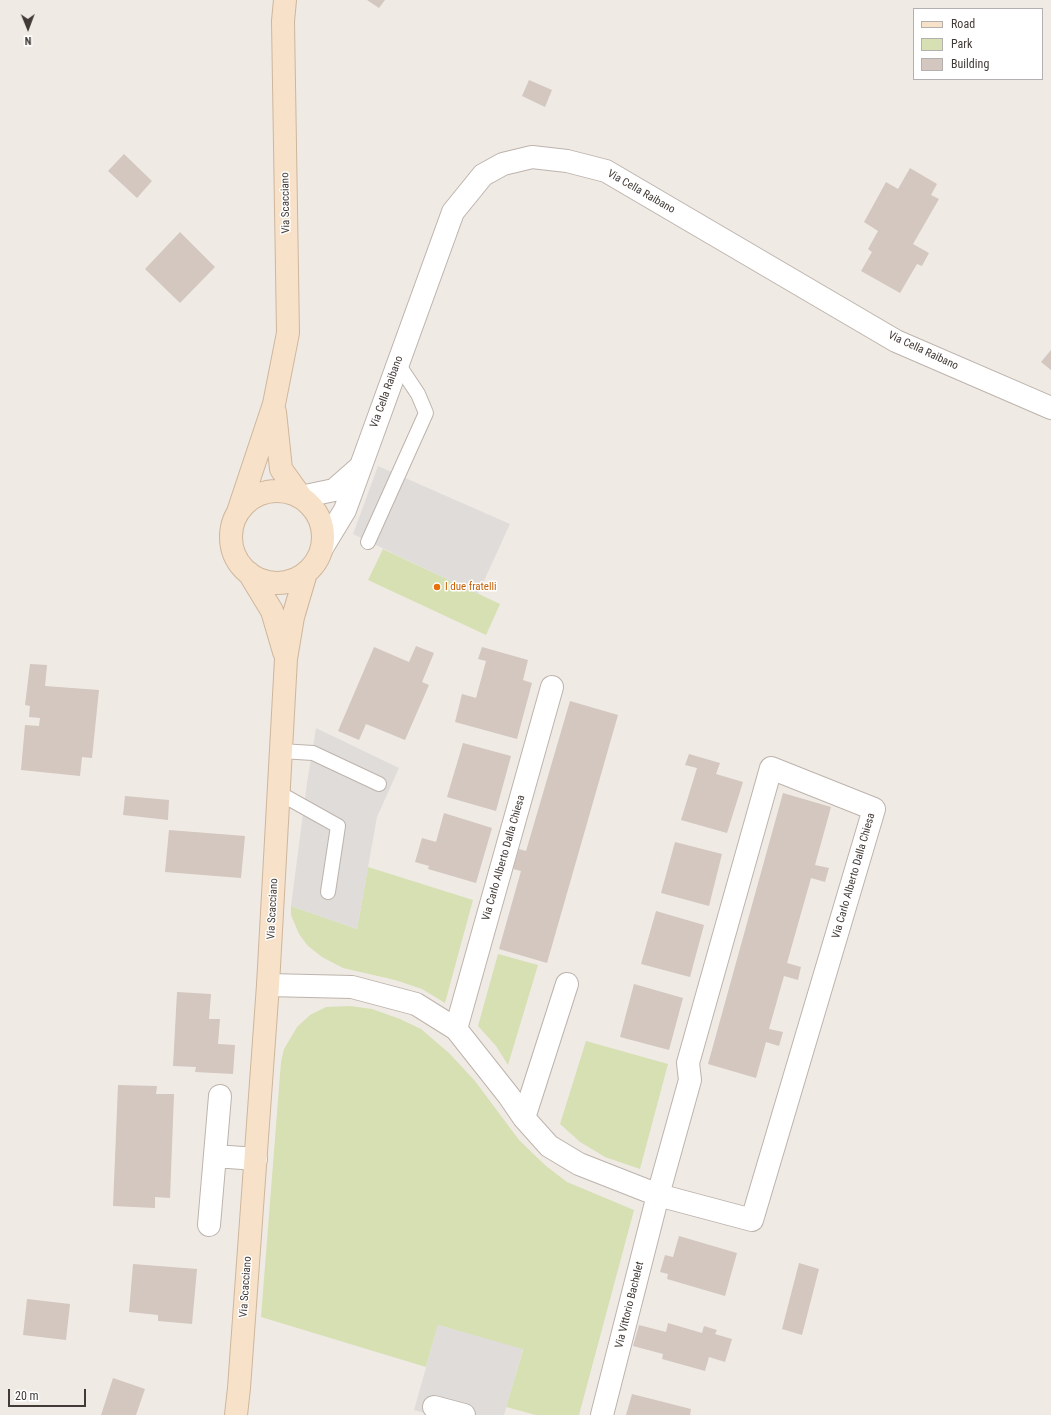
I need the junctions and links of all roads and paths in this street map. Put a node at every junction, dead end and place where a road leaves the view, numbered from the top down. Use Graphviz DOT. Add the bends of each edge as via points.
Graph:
graph roads {
  1 [pos="285,0"];
  2 [pos="398,364"];
  3 [pos="274,404"];
  4 [pos="1051,408"];
  5 [pos="360,468"];
  6 [pos="300,497"];
  7 [pos="238,512"];
  8 [pos="368,542"];
  9 [pos="322,548"];
  10 [pos="248,573"];
  11 [pos="306,573"];
  12 [pos="286,659"];
  13 [pos="552,687"];
  14 [pos="281,751"];
  15 [pos="379,784"];
  16 [pos="279,793"];
  17 [pos="328,892"];
  18 [pos="567,984"];
  19 [pos="268,985"];
  20 [pos="456,1028"];
  21 [pos="220,1096"];
  22 [pos="524,1118"];
  23 [pos="215,1156"];
  24 [pos="256,1159"];
  25 [pos="658,1195"];
  26 [pos="209,1225"];
  27 [pos="434,1407"];
  28 [pos="236,1415"];
  29 [pos="464,1415"];
  30 [pos="602,1415"];
  1 -- 3 [label="street, Via Scacciano" via="283,21 288,333"];
  2 -- 4 [label="street, Via Cella Raibano" via="453,212 483,175 503,164 532,157 567,161 606,171 896,341"];
  2 -- 5 [label="street, Via Cella Raibano"];
  2 -- 8 [label="lane" via="418,394 426,414"];
  3 -- 6 [label="street, Via Scacciano" via="281,469"];
  3 -- 7 [label="street, Via Scacciano"];
  5 -- 6 [label="street, Via Cella Raibano" via="334,490"];
  5 -- 9 [label="street, Via Cella Raibano" via="345,510"];
  6 -- 7 [label="street, Via Scacciano" via="284,492 266,492 250,500"];
  6 -- 9 [label="street, Via Scacciano" via="312,507 319,519 323,533"];
  7 -- 10 [label="street, Via Scacciano" via="232,528 232,544 238,560"];
  9 -- 11 [label="street, Via Scacciano" via="316,562"];
  10 -- 11 [label="street, Via Scacciano" via="262,580 277,583 292,580"];
  10 -- 12 [label="street, Via Scacciano" via="272,611"];
  11 -- 12 [label="street, Via Scacciano" via="293,617"];
  12 -- 14 [label="street, Via Scacciano"];
  13 -- 20 [label="street, Via Carlo Alberto Dalla Chiesa"];
  14 -- 15 [label="lane" via="312,753"];
  14 -- 16 [label="street, Via Scacciano"];
  16 -- 17 [label="lane" via="338,826"];
  16 -- 19 [label="street, Via Scacciano"];
  18 -- 22 [label="street"];
  19 -- 20 [label="street, Via Carlo Alberto Dalla Chiesa" via="352,987 416,1004"];
  19 -- 24 [label="street, Via Scacciano"];
  20 -- 22 [label="street, Via Carlo Alberto Dalla Chiesa"];
  21 -- 23 [label="street"];
  22 -- 25 [label="street, Via Carlo Alberto Dalla Chiesa" via="550,1146 579,1164"];
  23 -- 24 [label="street"];
  23 -- 26 [label="street"];
  24 -- 28 [label="street, Via Scacciano"];
  25 -- 25 [label="street, Via Carlo Alberto Dalla Chiesa" via="752,1220 874,809 771,768 688,1063 690,1080"];
  25 -- 30 [label="street, Via Vittorio Bachelet"];
  27 -- 29 [label="street"];
}
